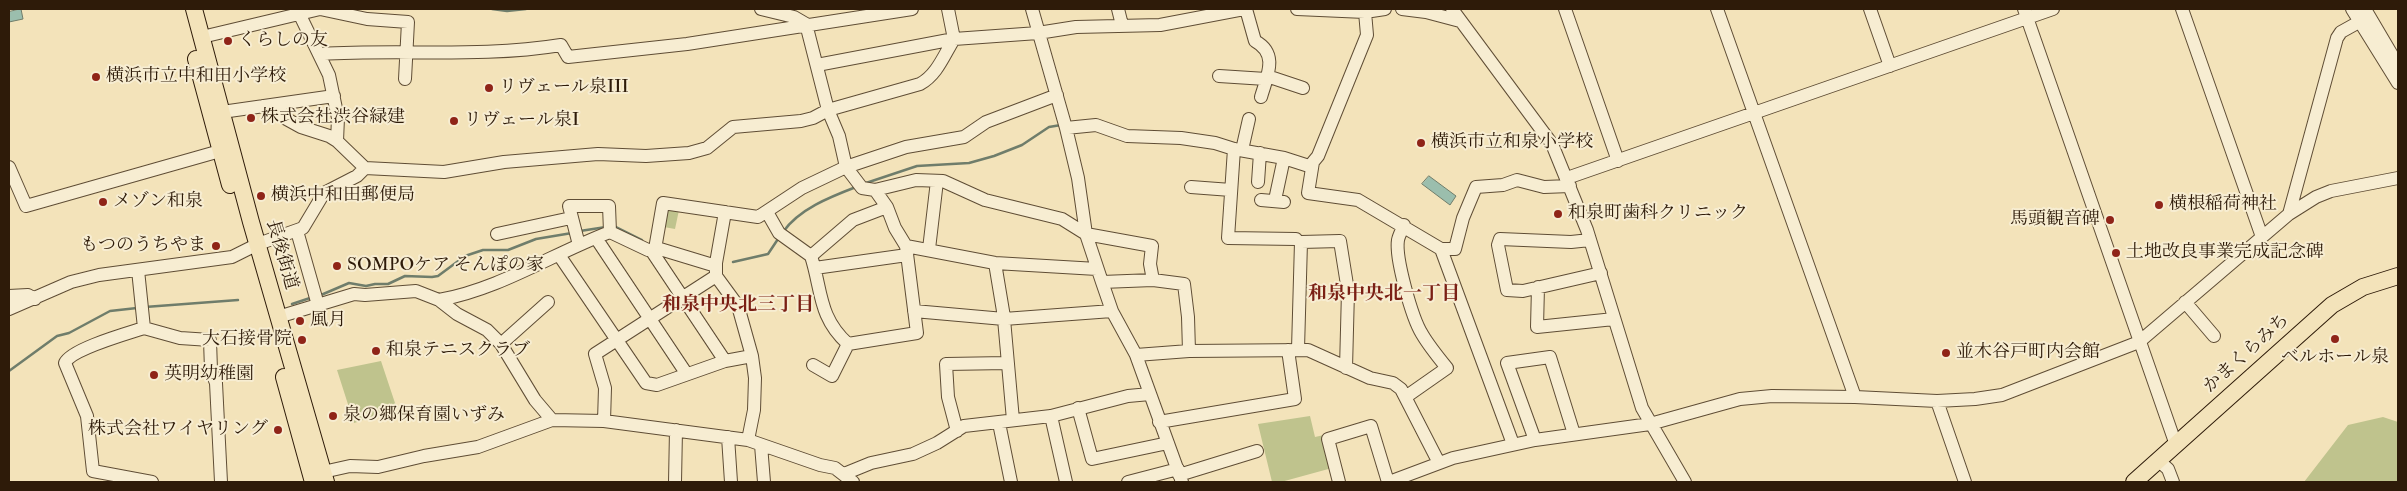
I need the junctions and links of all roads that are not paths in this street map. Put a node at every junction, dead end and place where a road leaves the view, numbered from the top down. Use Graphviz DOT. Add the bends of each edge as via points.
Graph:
graph roads {
  1 [pos="183,9"];
  2 [pos="194,9"];
  3 [pos="761,9"];
  4 [pos="912,9"];
  5 [pos="948,9"];
  6 [pos="1032,9"];
  7 [pos="1118,9"];
  8 [pos="1245,9"];
  9 [pos="1297,9"];
  10 [pos="1385,9"];
  11 [pos="1402,9"];
  12 [pos="1452,9"];
  13 [pos="1565,9"];
  14 [pos="1717,9"];
  15 [pos="1870,9"];
  16 [pos="2053,9"];
  17 [pos="2182,9"];
  18 [pos="2352,9"];
  19 [pos="2365,9"];
  20 [pos="298,11"];
  21 [pos="1365,12"];
  22 [pos="2025,13"];
  23 [pos="1460,21"];
  24 [pos="2359,22"];
  25 [pos="806,24"];
  26 [pos="1122,25"];
  27 [pos="1038,33"];
  28 [pos="202,38"];
  29 [pos="954,39"];
  30 [pos="407,53"];
  31 [pos="321,54"];
  32 [pos="817,65"];
  33 [pos="2398,65"];
  34 [pos="1890,66"];
  35 [pos="1219,76"];
  36 [pos="1267,78"];
  37 [pos="405,79"];
  38 [pos="2398,83"];
  39 [pos="1304,88"];
  40 [pos="1057,95"];
  41 [pos="334,96"];
  42 [pos="1261,98"];
  43 [pos="263,106"];
  44 [pos="828,110"];
  45 [pos="222,112"];
  46 [pos="1753,114"];
  47 [pos="1249,118"];
  48 [pos="1065,125"];
  49 [pos="337,141"];
  50 [pos="1241,146"];
  51 [pos="220,151"];
  52 [pos="1260,153"];
  53 [pos="1284,158"];
  54 [pos="1618,161"];
  55 [pos="846,167"];
  56 [pos="1312,167"];
  57 [pos="365,168"];
  58 [pos="10,174"];
  59 [pos="2398,178"];
  60 [pos="937,181"];
  61 [pos="1258,182"];
  62 [pos="1569,182"];
  63 [pos="1191,186"];
  64 [pos="875,190"];
  65 [pos="1231,190"];
  66 [pos="1261,200"];
  67 [pos="887,207"];
  68 [pos="725,212"];
  69 [pos="767,212"];
  70 [pos="2289,214"];
  71 [pos="1404,225"];
  72 [pos="610,227"];
  73 [pos="297,231"];
  74 [pos="575,232"];
  75 [pos="497,234"];
  76 [pos="1086,234"];
  77 [pos="2262,236"];
  78 [pos="596,238"];
  79 [pos="1296,239"];
  80 [pos="1590,240"];
  81 [pos="253,246"];
  82 [pos="654,246"];
  83 [pos="1441,249"];
  84 [pos="907,250"];
  85 [pos="928,250"];
  86 [pos="560,255"];
  87 [pos="813,262"];
  88 [pos="995,263"];
  89 [pos="716,265"];
  90 [pos="1098,269"];
  91 [pos="138,270"];
  92 [pos="1601,273"];
  93 [pos="2398,276"];
  94 [pos="1153,280"];
  95 [pos="1102,282"];
  96 [pos="1538,287"];
  97 [pos="9,296"];
  98 [pos="682,298"];
  99 [pos="35,299"];
  100 [pos="316,299"];
  101 [pos="439,300"];
  102 [pos="548,302"];
  103 [pos="2186,302"];
  104 [pos="9,309"];
  105 [pos="914,311"];
  106 [pos="1112,311"];
  107 [pos="278,316"];
  108 [pos="1004,318"];
  109 [pos="650,319"];
  110 [pos="1614,319"];
  111 [pos="144,328"];
  112 [pos="2214,336"];
  113 [pos="618,340"];
  114 [pos="2140,342"];
  115 [pos="501,344"];
  116 [pos="848,344"];
  117 [pos="1293,350"];
  118 [pos="1189,351"];
  119 [pos="1136,355"];
  120 [pos="752,356"];
  121 [pos="725,361"];
  122 [pos="1008,363"];
  123 [pos="813,365"];
  124 [pos="1346,368"];
  125 [pos="686,373"];
  126 [pos="1150,394"];
  127 [pos="1406,396"];
  128 [pos="1855,397"];
  129 [pos="1937,401"];
  130 [pos="1078,408"];
  131 [pos="1051,416"];
  132 [pos="552,420"];
  133 [pos="1013,420"];
  134 [pos="604,421"];
  135 [pos="1159,422"];
  136 [pos="999,423"];
  137 [pos="1650,424"];
  138 [pos="676,430"];
  139 [pos="957,431"];
  140 [pos="1574,434"];
  141 [pos="728,437"];
  142 [pos="748,440"];
  143 [pos="1535,440"];
  144 [pos="1168,443"];
  145 [pos="1513,444"];
  146 [pos="762,445"];
  147 [pos="2176,445"];
  148 [pos="1257,451"];
  149 [pos="2159,461"];
  150 [pos="1439,463"];
  151 [pos="1180,476"];
  152 [pos="849,478"];
  153 [pos="321,479"];
  154 [pos="152,482"];
  155 [pos="221,482"];
  156 [pos="675,482"];
  157 [pos="731,482"];
  158 [pos="764,482"];
  159 [pos="1009,482"];
  160 [pos="1066,482"];
  161 [pos="1128,482"];
  162 [pos="1340,482"];
  163 [pos="1389,482"];
  164 [pos="1685,482"];
  165 [pos="1965,482"];
  166 [pos="2134,482"];
  167 [pos="2173,482"];
  1 -- 51 [label="main road, 長後街道"];
  2 -- 28 [label="main road, 長後街道"];
  3 -- 25 [label="street" via="794,17"];
  4 -- 25 [label="street"];
  5 -- 29 [label="street"];
  6 -- 27 [label="street"];
  7 -- 26 [label="street"];
  8 -- 26 [label="street" via="1160,25"];
  8 -- 36 [label="street" via="1255,41 1264,46 1270,56"];
  9 -- 21 [label="street"];
  10 -- 21 [label="street"];
  11 -- 23 [label="street"];
  12 -- 23 [label="street"];
  13 -- 54 [label="street"];
  14 -- 46 [label="street"];
  15 -- 34 [label="street"];
  16 -- 22 [label="street"];
  17 -- 77 [label="street"];
  18 -- 24 [label="street"];
  19 -- 33 [label="street"];
  20 -- 28 [label="street"];
  20 -- 30 [label="street" via="320,9 368,19 408,22"];
  20 -- 31 [label="street"];
  21 -- 56 [label="street" via="1367,35"];
  22 -- 34 [label="street"];
  22 -- 114 [label="street"];
  23 -- 62 [label="street" via="1552,144"];
  24 -- 38 [label="street"];
  24 -- 70 [label="street" via="2337,38"];
  25 -- 30 [label="street" via="687,44 568,57 561,45 495,53"];
  25 -- 32 [label="street"];
  26 -- 27 [label="street"];
  27 -- 29 [label="street"];
  27 -- 40 [label="street"];
  28 -- 45 [label="main road, 長後街道"];
  29 -- 32 [label="street"];
  29 -- 44 [label="street" via="928,80"];
  30 -- 31 [label="street"];
  30 -- 37 [label="street"];
  31 -- 41 [label="street"];
  32 -- 44 [label="street"];
  34 -- 46 [label="street"];
  35 -- 36 [label="street"];
  36 -- 39 [label="street"];
  36 -- 42 [label="street"];
  40 -- 48 [label="street"];
  40 -- 55 [label="street" via="986,122 964,137 906,147"];
  41 -- 43 [label="street"];
  41 -- 49 [label="street" via="338,118"];
  43 -- 45 [label="street"];
  43 -- 49 [label="street"];
  44 -- 55 [label="street" via="839,136"];
  44 -- 57 [label="street" via="801,121 733,128 707,148 689,153 646,156 598,154 504,162 444,172"];
  45 -- 81 [label="main road, 長後街道"];
  46 -- 54 [label="street"];
  46 -- 128 [label="street"];
  47 -- 50 [label="street"];
  48 -- 50 [label="street" via="1096,125 1127,136 1181,138"];
  48 -- 76 [label="street" via="1078,178"];
  49 -- 57 [label="street"];
  50 -- 52 [label="street"];
  50 -- 65 [label="street"];
  51 -- 58 [label="street" via="26,206"];
  51 -- 81 [label="main road, 長後街道"];
  52 -- 53 [label="street"];
  52 -- 61 [label="street"];
  53 -- 56 [label="street"];
  53 -- 66 [label="street" via="1280,201"];
  54 -- 62 [label="street"];
  55 -- 64 [label="street" via="858,184"];
  55 -- 69 [label="street" via="802,188"];
  56 -- 71 [label="street" via="1308,193 1358,200"];
  57 -- 73 [label="street" via="357,176 324,193 303,228"];
  59 -- 70 [label="street" via="2331,191"];
  60 -- 64 [label="street" via="916,180"];
  60 -- 76 [label="street" via="985,200 1062,219"];
  60 -- 85 [label="street"];
  62 -- 80 [label="street"];
  62 -- 83 [label="street" via="1544,187 1518,180 1476,187 1463,218 1456,249"];
  63 -- 65 [label="street"];
  64 -- 67 [label="street"];
  65 -- 79 [label="street" via="1228,238"];
  67 -- 84 [label="street"];
  67 -- 87 [label="street" via="854,220"];
  68 -- 69 [label="street" via="758,216"];
  68 -- 82 [label="street" via="663,203"];
  68 -- 89 [label="street"];
  69 -- 87 [label="street" via="782,235"];
  70 -- 77 [label="street"];
  71 -- 83 [label="street"];
  71 -- 127 [label="street" via="1398,240 1399,250 1413,314 1421,332 1447,368"];
  72 -- 74 [label="street" via="610,206 569,206"];
  72 -- 78 [label="street"];
  72 -- 82 [label="street"];
  73 -- 81 [label="street"];
  73 -- 100 [label="street"];
  74 -- 75 [label="street"];
  74 -- 78 [label="street"];
  74 -- 86 [label="street"];
  76 -- 90 [label="street"];
  76 -- 94 [label="street" via="1152,246 1150,264"];
  77 -- 103 [label="street"];
  78 -- 109 [label="street"];
  80 -- 92 [label="street"];
  80 -- 96 [label="street" via="1500,239 1498,245 1507,290 1524,291"];
  81 -- 91 [label="street" via="232,257"];
  81 -- 107 [label="main road, 長後街道"];
  81 -- 153 [label="main road, 長後街道"];
  82 -- 89 [label="street"];
  82 -- 98 [label="street"];
  83 -- 145 [label="street"];
  84 -- 85 [label="street"];
  84 -- 87 [label="street"];
  84 -- 105 [label="street"];
  85 -- 88 [label="street"];
  86 -- 101 [label="street" via="467,295"];
  86 -- 113 [label="street"];
  87 -- 116 [label="street" via="822,305 838,335"];
  88 -- 90 [label="street"];
  88 -- 108 [label="street"];
  89 -- 98 [label="street"];
  89 -- 120 [label="street" via="738,306"];
  90 -- 95 [label="street"];
  91 -- 99 [label="street" via="70,282"];
  91 -- 111 [label="street"];
  92 -- 96 [label="street"];
  92 -- 110 [label="street"];
  93 -- 147 [label="main road, かまくらみち" via="2363,287 2332,305"];
  94 -- 95 [label="street"];
  94 -- 118 [label="street" via="1184,284"];
  95 -- 106 [label="street"];
  96 -- 110 [label="street" via="1537,327"];
  97 -- 99 [label="street" via="28,295"];
  98 -- 109 [label="street"];
  98 -- 121 [label="street"];
  99 -- 104 [label="street"];
  100 -- 101 [label="street" via="416,291"];
  100 -- 107 [label="street"];
  101 -- 115 [label="street" via="487,330"];
  102 -- 115 [label="street"];
  103 -- 112 [label="street"];
  103 -- 114 [label="street"];
  105 -- 108 [label="street"];
  105 -- 116 [label="street" via="917,333"];
  106 -- 108 [label="street"];
  106 -- 119 [label="street"];
  107 -- 153 [label="main road, 長後街道"];
  108 -- 122 [label="street"];
  109 -- 113 [label="street"];
  109 -- 125 [label="street"];
  110 -- 137 [label="street"];
  111 -- 154 [label="street" via="78,352 67,358 65,363 87,416 93,471"];
  111 -- 155 [label="street" via="180,338 210,340 211,370 216,383"];
  113 -- 125 [label="street" via="646,382 657,385"];
  113 -- 134 [label="street" via="595,354 605,388"];
  114 -- 129 [label="street" via="2002,395"];
  114 -- 147 [label="street"];
  115 -- 132 [label="street" via="535,400"];
  116 -- 123 [label="street" via="832,376"];
  117 -- 118 [label="street"];
  117 -- 124 [label="street" via="1308,350"];
  117 -- 124 [label="street" via="1301,242 1340,241 1348,291"];
  117 -- 135 [label="street" via="1295,399"];
  118 -- 119 [label="street"];
  119 -- 126 [label="street"];
  120 -- 121 [label="street"];
  120 -- 142 [label="street" via="754,410"];
  121 -- 125 [label="street"];
  122 -- 133 [label="street"];
  122 -- 139 [label="street" via="946,364 948,397"];
  124 -- 127 [label="street" via="1393,383"];
  126 -- 130 [label="street"];
  126 -- 135 [label="street"];
  127 -- 150 [label="street"];
  128 -- 129 [label="street"];
  128 -- 137 [label="street" via="1740,399"];
  129 -- 165 [label="street"];
  130 -- 131 [label="street"];
  130 -- 144 [label="street" via="1092,458"];
  131 -- 133 [label="street"];
  131 -- 160 [label="street"];
  132 -- 134 [label="street"];
  132 -- 153 [label="street" via="478,447 378,467 350,466"];
  133 -- 136 [label="street"];
  134 -- 138 [label="street"];
  135 -- 144 [label="street"];
  136 -- 139 [label="street" via="964,426"];
  136 -- 159 [label="street"];
  137 -- 140 [label="street"];
  137 -- 164 [label="street"];
  138 -- 141 [label="street"];
  138 -- 156 [label="street"];
  139 -- 152 [label="street" via="914,454 871,463"];
  140 -- 143 [label="street"];
  140 -- 143 [label="street" via="1550,356 1507,363"];
  141 -- 142 [label="street"];
  141 -- 157 [label="street"];
  142 -- 146 [label="street"];
  143 -- 145 [label="street"];
  144 -- 151 [label="street"];
  145 -- 150 [label="street"];
  146 -- 152 [label="street" via="835,468"];
  146 -- 158 [label="street"];
  147 -- 149 [label="main road, かまくらみち"];
  148 -- 151 [label="street"];
  149 -- 166 [label="main road, かまくらみち"];
  149 -- 167 [label="street"];
  150 -- 163 [label="street"];
  151 -- 161 [label="street"];
  162 -- 163 [label="street" via="1328,438 1371,426"];
}
